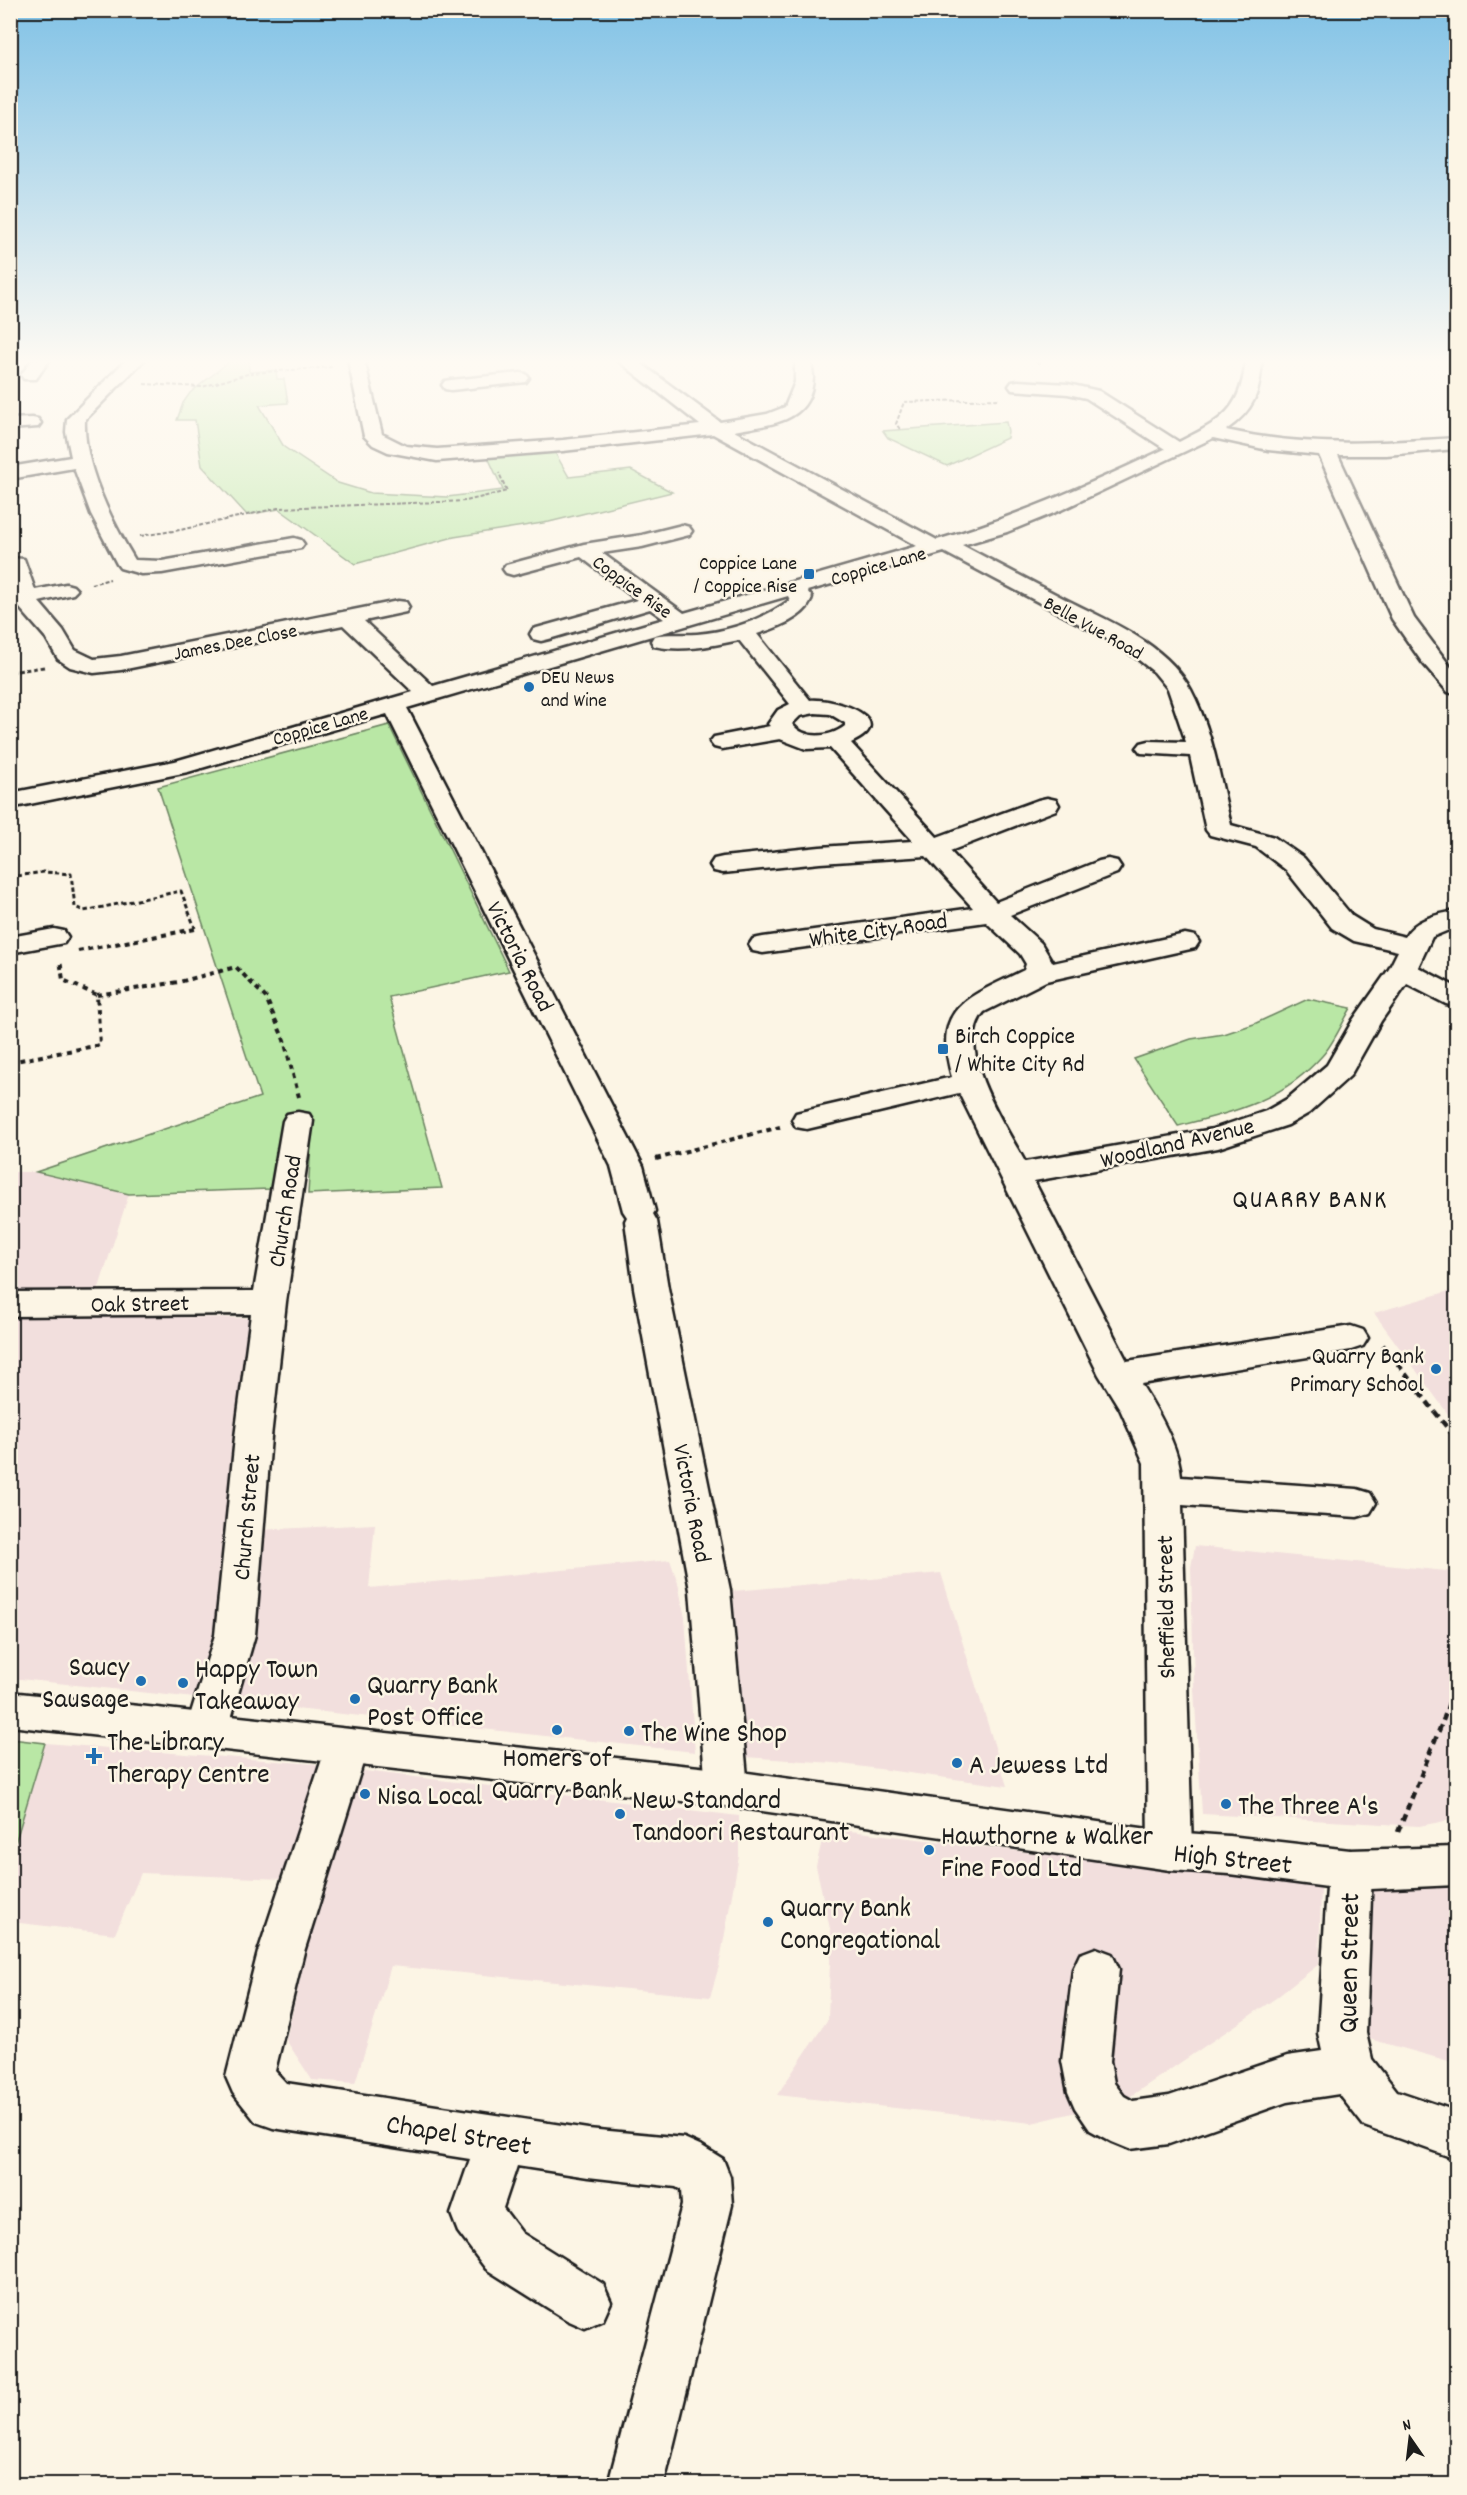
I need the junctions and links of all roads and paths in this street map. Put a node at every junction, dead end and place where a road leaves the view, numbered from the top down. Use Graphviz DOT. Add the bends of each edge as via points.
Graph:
graph roads {
  1 [pos="86,475"];
  2 [pos="500,475"];
  3 [pos="805,475"];
  4 [pos="1122,475"];
  5 [pos="1338,475"];
  6 [pos="680,539"];
  7 [pos="115,540"];
  8 [pos="294,544"];
  9 [pos="941,547"];
  10 [pos="584,550"];
  11 [pos="18,563"];
  12 [pos="141,568"];
  13 [pos="512,569"];
  14 [pos="66,590"];
  15 [pos="793,590"];
  16 [pos="27,598"];
  17 [pos="653,602"];
  18 [pos="398,607"];
  19 [pos="348,618"];
  20 [pos="682,621"];
  21 [pos="744,632"];
  22 [pos="541,634"];
  23 [pos="627,637"];
  24 [pos="1456,687"];
  25 [pos="428,694"];
  26 [pos="394,704"];
  27 [pos="804,707"];
  28 [pos="784,731"];
  29 [pos="836,741"];
  30 [pos="722,742"];
  31 [pos="1149,748"];
  32 [pos="1198,749"];
  33 [pos="10,801"];
  34 [pos="1047,805"];
  35 [pos="933,848"];
  36 [pos="723,866"];
  37 [pos="1108,867"];
  38 [pos="10,877"];
  39 [pos="992,913"];
  40 [pos="1456,919"];
  41 [pos="1185,942"];
  42 [pos="10,945"];
  43 [pos="763,945"];
  44 [pos="61,948"];
  45 [pos="1408,959"];
  46 [pos="1038,975"];
  47 [pos="97,995"];
  48 [pos="1456,998"];
  49 [pos="10,1062"];
  50 [pos="968,1082"];
  51 [pos="807,1120"];
  52 [pos="298,1121"];
  53 [pos="627,1166"];
  54 [pos="1015,1174"];
  55 [pos="270,1302"];
  56 [pos="10,1304"];
  57 [pos="1351,1338"];
  58 [pos="1117,1375"];
  59 [pos="1456,1439"];
  60 [pos="1162,1490"];
  61 [pos="1357,1503"];
  62 [pos="1456,1681"];
  63 [pos="10,1709"];
  64 [pos="207,1730"];
  65 [pos="346,1747"];
  66 [pos="727,1788"];
  67 [pos="1170,1851"];
  68 [pos="1456,1866"];
  69 [pos="1367,1870"];
  70 [pos="1096,1969"];
  71 [pos="1350,2069"];
  72 [pos="1456,2134"];
  73 [pos="501,2140"];
  74 [pos="585,2302"];
  75 [pos="636,2484"];
  1 -- 7 [label="street"];
  2 -- 7 [label="path" via="507,491 466,501 278,508"];
  3 -- 9 [label="street, Belle Vue Road"];
  4 -- 9 [label="street, Coppice Lane" via="1040,514"];
  5 -- 24 [label="street" via="1403,619"];
  6 -- 10 [label="street, Coppice Rise" via="659,537"];
  7 -- 12 [label="street" via="127,564"];
  8 -- 12 [label="street"];
  9 -- 15 [label="street, Coppice Lane"];
  9 -- 32 [label="street, Belle Vue Road" via="1125,639 1149,657 1178,688"];
  10 -- 13 [label="street, Coppice Rise"];
  10 -- 17 [label="street, Coppice Rise"];
  11 -- 16 [label="street, James Dee Close"];
  12 -- 14 [label="path"];
  14 -- 16 [label="street"];
  15 -- 20 [label="street, Coppice Lane"];
  15 -- 21 [label="street, Coppice Lane" via="801,597 800,603 773,621"];
  16 -- 19 [label="street, James Dee Close" via="66,654 94,666"];
  17 -- 20 [label="street, Coppice Rise"];
  17 -- 22 [label="street"];
  18 -- 19 [label="street, James Dee Close"];
  19 -- 25 [label="street"];
  20 -- 23 [label="street, Coppice Lane"];
  21 -- 23 [label="street, Coppice Lane" via="669,642"];
  21 -- 27 [label="street"];
  23 -- 25 [label="street, Coppice Lane"];
  25 -- 26 [label="street, Coppice Lane"];
  26 -- 33 [label="street, Coppice Lane" via="179,767"];
  26 -- 53 [label="street, Victoria Road"];
  27 -- 28 [label="street" via="783,717 780,724"];
  27 -- 29 [label="street" via="837,708 857,721 857,729"];
  28 -- 29 [label="street" via="806,741"];
  28 -- 30 [label="street"];
  29 -- 35 [label="street, White City Road"];
  31 -- 32 [label="street"];
  32 -- 45 [label="street, Belle Vue Road" via="1219,830 1265,842 1295,864 1342,922"];
  34 -- 35 [label="street"];
  35 -- 36 [label="street"];
  35 -- 39 [label="street, White City Road"];
  37 -- 39 [label="street, White City Road"];
  38 -- 44 [label="path" via="44,872 71,874 75,907 84,911 181,891 195,929"];
  39 -- 43 [label="street, White City Road"];
  39 -- 46 [label="street, White City Road" via="1031,949 1040,964"];
  40 -- 45 [label="street, Woodland Avenue" via="1421,932"];
  41 -- 46 [label="street"];
  42 -- 44 [label="street"];
  44 -- 47 [label="path" via="63,980"];
  45 -- 48 [label="street"];
  45 -- 54 [label="street, Woodland Avenue" via="1339,1070 1298,1106 1277,1118 1177,1147"];
  46 -- 50 [label="street" via="974,1006 967,1014 960,1035 960,1054"];
  47 -- 49 [label="path" via="100,1046"];
  47 -- 52 [label="path" via="179,982 236,967 266,998 285,1040 300,1093"];
  50 -- 51 [label="street"];
  50 -- 54 [label="street, Sheffield Street"];
  51 -- 53 [label="path"];
  52 -- 55 [label="street, Church Road"];
  53 -- 66 [label="street, Victoria Road" via="640,1216 710,1590"];
  54 -- 58 [label="street, Sheffield Street"];
  55 -- 56 [label="street, Oak Street"];
  55 -- 64 [label="street, Church Street" via="235,1635"];
  57 -- 58 [label="street"];
  57 -- 59 [label="path" via="1372,1331"];
  58 -- 60 [label="street, Sheffield Street" via="1137,1407 1162,1463"];
  60 -- 61 [label="street"];
  60 -- 67 [label="street, Sheffield Street"];
  62 -- 69 [label="path" via="1444,1718"];
  63 -- 64 [label="street, High Street"];
  64 -- 65 [label="street, High Street"];
  65 -- 66 [label="street, High Street"];
  65 -- 73 [label="street, Chapel Street" via="302,1882 250,2077 273,2105"];
  66 -- 67 [label="street, High Street"];
  67 -- 69 [label="street, High Street"];
  68 -- 69 [label="street, High Street"];
  69 -- 71 [label="street, Queen Street" via="1342,2033"];
  70 -- 71 [label="street" via="1086,2061 1092,2092 1107,2113 1129,2125 1169,2120 1287,2079"];
  71 -- 72 [label="street, Queen Street" via="1381,2109"];
  73 -- 74 [label="street" via="476,2214 504,2252"];
  73 -- 75 [label="street, Chapel Street" via="684,2163 705,2177 706,2205"];
}
